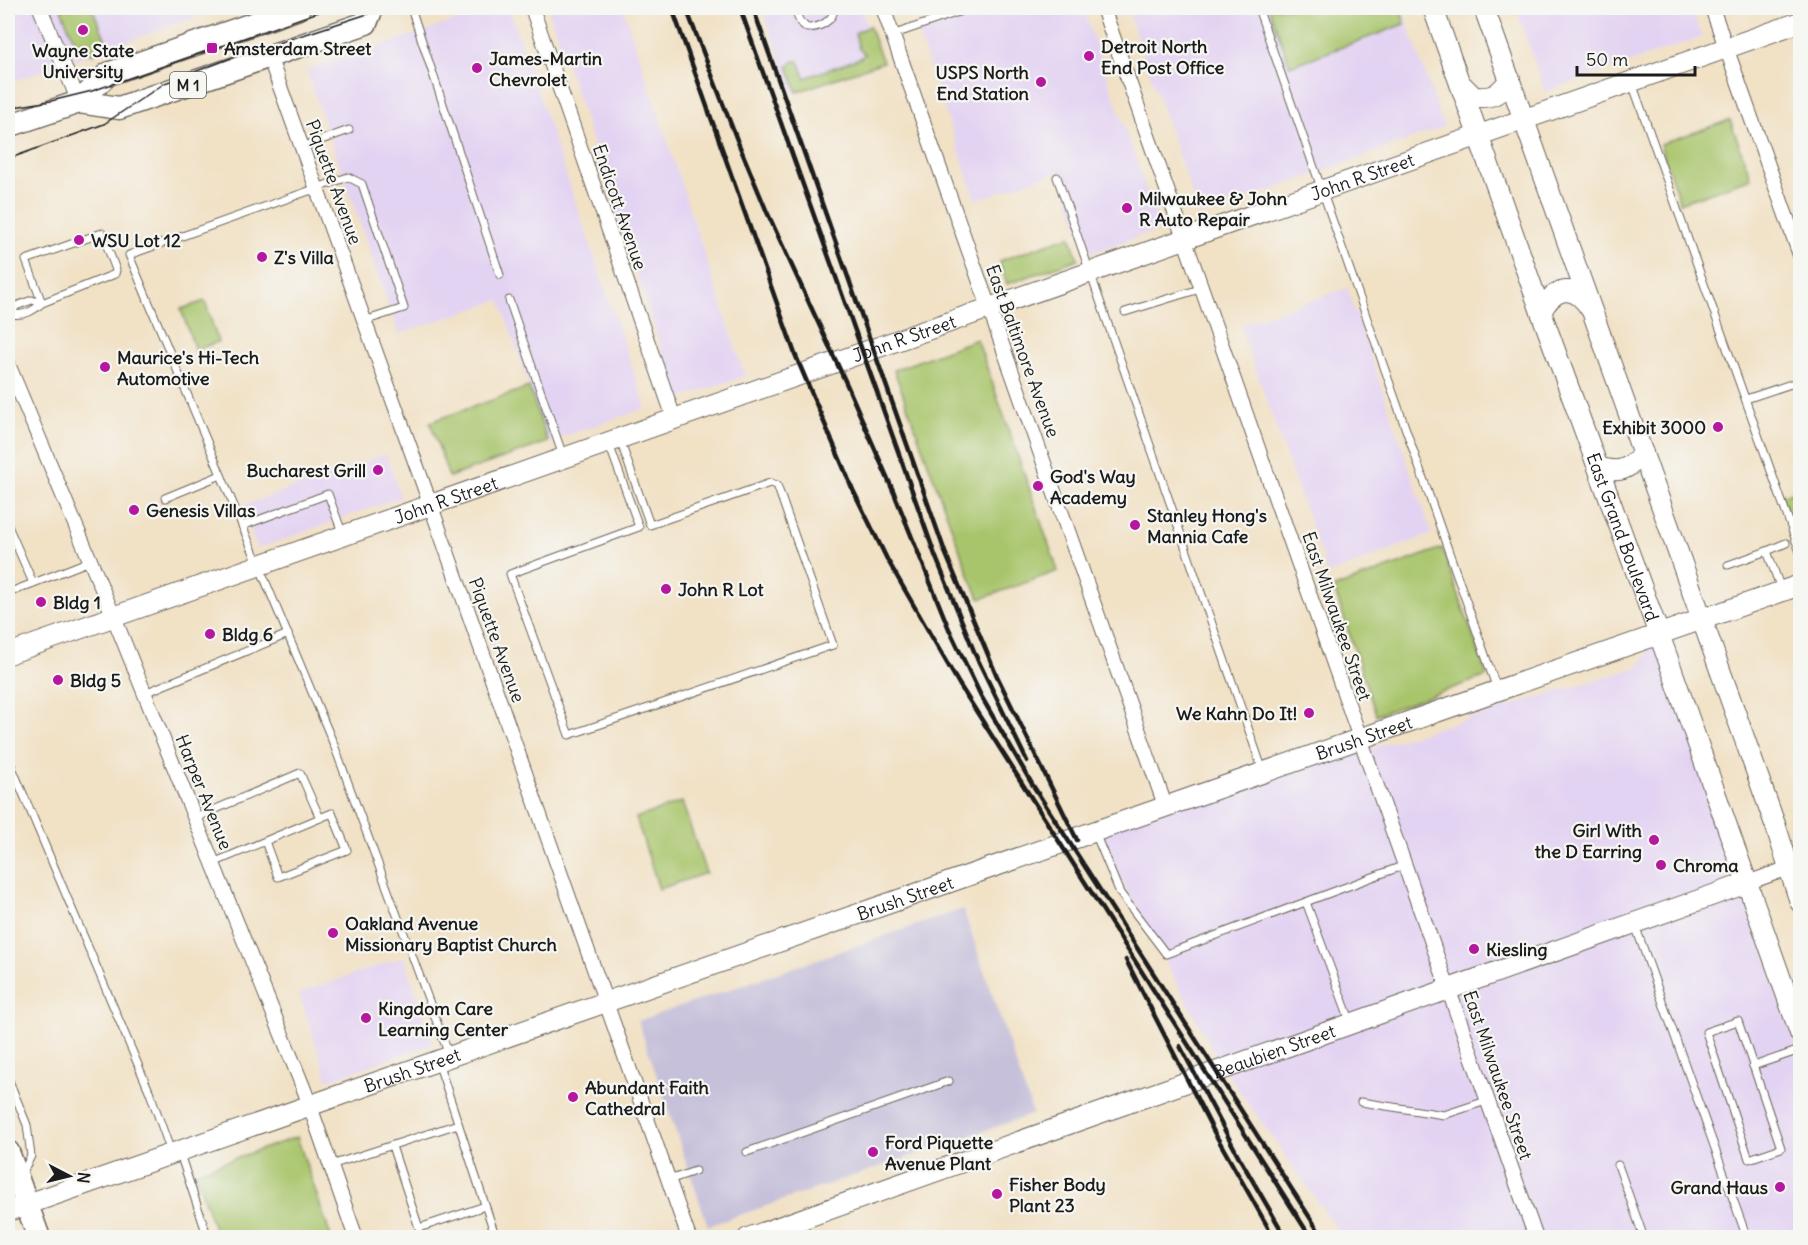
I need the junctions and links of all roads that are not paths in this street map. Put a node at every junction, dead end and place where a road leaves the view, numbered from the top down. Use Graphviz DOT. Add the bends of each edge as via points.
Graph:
graph roads {
  1 [pos="40,8"];
  2 [pos="299,8"];
  3 [pos="372,8"];
  4 [pos="411,8"];
  5 [pos="532,8"];
  6 [pos="794,8"];
  7 [pos="834,8"];
  8 [pos="883,8"];
  9 [pos="970,8"];
  10 [pos="1103,8"];
  11 [pos="1258,8"];
  12 [pos="1433,8"];
  13 [pos="1484,8"];
  14 [pos="1712,8"];
  15 [pos="1800,22"];
  16 [pos="892,34"];
  17 [pos="1727,48"];
  18 [pos="269,56"];
  19 [pos="1510,79"];
  20 [pos="1458,81"];
  21 [pos="1631,82"];
  22 [pos="79,102"];
  23 [pos="1524,120"];
  24 [pos="8,126"];
  25 [pos="348,130"];
  26 [pos="1478,136"];
  27 [pos="302,147"];
  28 [pos="1057,177"];
  29 [pos="317,189"];
  30 [pos="1323,191"];
  31 [pos="1186,239"];
  32 [pos="1800,255"];
  33 [pos="1089,272"];
  34 [pos="500,275"];
  35 [pos="1203,288"];
  36 [pos="509,300"];
  37 [pos="42,303"];
  38 [pos="989,307"];
  39 [pos="1125,312"];
  40 [pos="1541,312"];
  41 [pos="1593,313"];
  42 [pos="9,315"];
  43 [pos="364,321"];
  44 [pos="8,364"];
  45 [pos="1800,381"];
  46 [pos="1746,399"];
  47 [pos="674,418"];
  48 [pos="614,439"];
  49 [pos="1643,453"];
  50 [pos="563,457"];
  51 [pos="1599,467"];
  52 [pos="221,475"];
  53 [pos="165,498"];
  54 [pos="430,504"];
  55 [pos="8,526"];
  56 [pos="242,526"];
  57 [pos="343,535"];
  58 [pos="1786,543"];
  59 [pos="1767,551"];
  60 [pos="1800,552"];
  61 [pos="90,561"];
  62 [pos="258,564"];
  63 [pos="1728,565"];
  64 [pos="33,583"];
  65 [pos="1800,585"];
  66 [pos="8,592"];
  67 [pos="1781,592"];
  68 [pos="113,615"];
  69 [pos="1702,620"];
  70 [pos="288,634"];
  71 [pos="1659,634"];
  72 [pos="8,654"];
  73 [pos="1497,692"];
  74 [pos="145,693"];
  75 [pos="1361,739"];
  76 [pos="8,759"];
  77 [pos="1263,774"];
  78 [pos="1166,808"];
  79 [pos="195,818"];
  80 [pos="320,818"];
  81 [pos="1095,832"];
  82 [pos="265,841"];
  83 [pos="213,863"];
  84 [pos="1405,865"];
  85 [pos="1795,866"];
  86 [pos="1747,883"];
  87 [pos="1306,902"];
  88 [pos="1800,902"];
  89 [pos="1634,923"];
  90 [pos="1449,988"];
  91 [pos="607,1003"];
  92 [pos="1351,1023"];
  93 [pos="1800,1033"];
  94 [pos="1800,1050"];
  95 [pos="444,1060"];
  96 [pos="1753,1066"];
  97 [pos="8,1078"];
  98 [pos="949,1082"];
  99 [pos="1489,1100"];
  100 [pos="1361,1102"];
  101 [pos="311,1106"];
  102 [pos="458,1124"];
  103 [pos="392,1146"];
  104 [pos="8,1152"];
  105 [pos="747,1152"];
  106 [pos="175,1153"];
  107 [pos="331,1165"];
  108 [pos="1618,1165"];
  109 [pos="695,1170"];
  110 [pos="669,1180"];
  111 [pos="18,1181"];
  112 [pos="485,1206"];
  113 [pos="31,1222"];
  114 [pos="208,1238"];
  115 [pos="356,1238"];
  116 [pos="496,1238"];
  117 [pos="688,1238"];
  118 [pos="748,1238"];
  119 [pos="1536,1238"];
  120 [pos="1644,1238"];
  121 [pos="1747,1238"];
  1 -- 22 [label="street"];
  2 -- 22 [label="main road, M 1" via="108,74"];
  3 -- 18 [label="main road, M 1" via="366,23"];
  4 -- 34 [label="lane"];
  5 -- 47 [label="street, Endicott Avenue"];
  6 -- 7 [label="lane" via="807,28 828,21"];
  8 -- 16 [label="street, East Baltimore Avenue"];
  9 -- 16 [label="lane"];
  10 -- 31 [label="street, East Milwaukee Street"];
  11 -- 30 [label="lane"];
  12 -- 20 [label="street, East Grand Boulevard"];
  13 -- 19 [label="street"];
  14 -- 17 [label="street"];
  15 -- 17 [label="street, John R Street"];
  16 -- 38 [label="street, East Baltimore Avenue"];
  17 -- 21 [label="street, John R Street"];
  17 -- 32 [label="street"];
  18 -- 22 [label="main road, M 1" via="119,108"];
  18 -- 27 [label="street, Piquette Avenue"];
  19 -- 20 [label="street" via="1500,92 1489,97 1474,97"];
  19 -- 23 [label="street"];
  20 -- 26 [label="street, East Grand Boulevard"];
  21 -- 23 [label="street, John R Street"];
  21 -- 46 [label="lane"];
  22 -- 24 [label="main road, M 1"];
  23 -- 26 [label="street, John R Street"];
  23 -- 41 [label="street"];
  25 -- 27 [label="lane"];
  26 -- 30 [label="street, John R Street"];
  26 -- 40 [label="street, East Grand Boulevard"];
  27 -- 29 [label="street, Piquette Avenue"];
  28 -- 33 [label="lane"];
  29 -- 43 [label="street, Piquette Avenue"];
  29 -- 43 [label="lane" via="348,177 362,184 404,308"];
  29 -- 52 [label="lane" via="129,255"];
  30 -- 31 [label="street, John R Street"];
  30 -- 73 [label="lane"];
  31 -- 33 [label="street, John R Street"];
  31 -- 35 [label="street, East Milwaukee Street"];
  33 -- 38 [label="street, John R Street"];
  33 -- 77 [label="lane"];
  35 -- 39 [label="lane"];
  35 -- 75 [label="street, East Milwaukee Street"];
  36 -- 50 [label="lane"];
  37 -- 37 [label="lane" via="115,274 102,233 26,260"];
  37 -- 42 [label="lane" via="32,300 16,306"];
  38 -- 47 [label="street, John R Street"];
  38 -- 78 [label="street, East Baltimore Avenue"];
  40 -- 41 [label="street" via="1554,294 1574,291"];
  40 -- 51 [label="street, East Grand Boulevard"];
  41 -- 49 [label="street"];
  43 -- 54 [label="street, Piquette Avenue"];
  44 -- 61 [label="street, Harper Avenue"];
  45 -- 46 [label="lane"];
  46 -- 60 [label="lane"];
  47 -- 48 [label="street, John R Street"];
  48 -- 48 [label="lane" via="639,527 510,574 569,735 834,645 777,485 770,483 650,525"];
  48 -- 50 [label="street, John R Street"];
  49 -- 51 [label="street" via="1623,470 1612,472"];
  49 -- 69 [label="street"];
  50 -- 54 [label="street, John R Street"];
  51 -- 71 [label="street, East Grand Boulevard"];
  52 -- 53 [label="lane"];
  52 -- 56 [label="lane"];
  54 -- 57 [label="street, John R Street"];
  54 -- 91 [label="street, Piquette Avenue"];
  55 -- 64 [label="lane"];
  56 -- 57 [label="lane" via="328,494"];
  56 -- 62 [label="lane"];
  57 -- 62 [label="street, John R Street"];
  58 -- 59 [label="lane"];
  59 -- 63 [label="lane"];
  59 -- 67 [label="lane"];
  61 -- 64 [label="lane"];
  61 -- 68 [label="street, Harper Avenue"];
  62 -- 68 [label="street, John R Street"];
  62 -- 70 [label="lane"];
  64 -- 66 [label="lane"];
  65 -- 67 [label="street, Brush Street"];
  67 -- 69 [label="street, Brush Street"];
  68 -- 72 [label="street, John R Street"];
  68 -- 74 [label="street, Harper Avenue"];
  69 -- 71 [label="street, Brush Street"];
  69 -- 85 [label="street" via="1776,827"];
  70 -- 74 [label="lane"];
  70 -- 95 [label="lane" via="334,745"];
  71 -- 73 [label="street, Brush Street"];
  71 -- 86 [label="street, East Grand Boulevard"];
  73 -- 75 [label="street, Brush Street"];
  74 -- 79 [label="street, Harper Avenue"];
  75 -- 77 [label="street, Brush Street"];
  75 -- 84 [label="street, East Milwaukee Street"];
  76 -- 106 [label="lane"];
  77 -- 78 [label="street, Brush Street"];
  78 -- 81 [label="street, Brush Street"];
  79 -- 80 [label="lane" via="300,773"];
  79 -- 83 [label="street, Harper Avenue"];
  80 -- 82 [label="lane"];
  80 -- 82 [label="lane" via="332,813 347,850 278,877"];
  81 -- 87 [label="lane" via="1120,893 1166,954"];
  81 -- 91 [label="street, Brush Street"];
  82 -- 83 [label="lane"];
  83 -- 101 [label="street, Harper Avenue"];
  84 -- 87 [label="lane"];
  84 -- 90 [label="street, East Milwaukee Street"];
  85 -- 86 [label="street, Beaubien Street"];
  85 -- 88 [label="street"];
  86 -- 89 [label="street, Beaubien Street"];
  86 -- 93 [label="street, East Grand Boulevard"];
  87 -- 92 [label="lane"];
  89 -- 90 [label="street, Beaubien Street"];
  89 -- 121 [label="lane"];
  90 -- 92 [label="street, Beaubien Street"];
  90 -- 99 [label="street, East Milwaukee Street"];
  91 -- 95 [label="street, Brush Street"];
  91 -- 110 [label="street, Piquette Avenue"];
  92 -- 118 [label="street, Beaubien Street"];
  94 -- 96 [label="lane"];
  95 -- 101 [label="street, Brush Street"];
  95 -- 102 [label="lane"];
  96 -- 96 [label="lane" via="1738,1021 1706,1032 1749,1159 1781,1148"];
  97 -- 111 [label="lane" via="27,1125 31,1156"];
  98 -- 105 [label="lane"];
  99 -- 100 [label="lane" via="1444,1115"];
  99 -- 119 [label="street, East Milwaukee Street"];
  101 -- 106 [label="street, Brush Street"];
  101 -- 107 [label="street, Harper Avenue"];
  102 -- 103 [label="lane"];
  102 -- 112 [label="lane"];
  103 -- 107 [label="lane"];
  103 -- 112 [label="lane" via="419,1228"];
  104 -- 111 [label="main road"];
  106 -- 113 [label="street, Brush Street"];
  106 -- 114 [label="lane"];
  107 -- 115 [label="street, Harper Avenue"];
  108 -- 120 [label="lane"];
  109 -- 110 [label="lane"];
  110 -- 117 [label="street, Piquette Avenue"];
  111 -- 113 [label="main road"];
  112 -- 116 [label="lane"];
}
